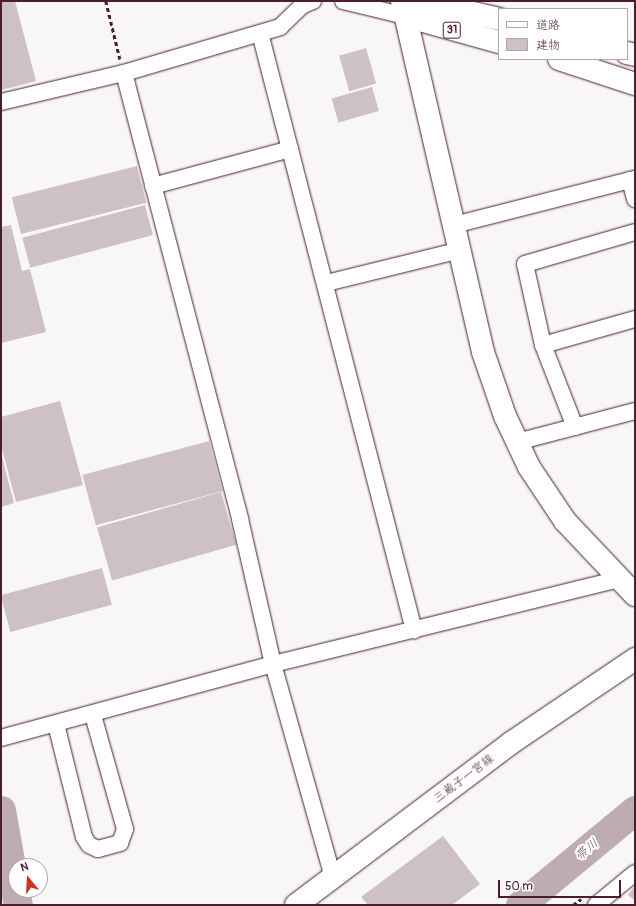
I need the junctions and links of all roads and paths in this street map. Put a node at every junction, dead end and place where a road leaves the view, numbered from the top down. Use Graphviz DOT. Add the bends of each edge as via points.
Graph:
graph roads {
  1 [pos="106,1"];
  2 [pos="313,1"];
  3 [pos="343,1"];
  4 [pos="402,5"];
  5 [pos="498,19"];
  6 [pos="260,33"];
  7 [pos="498,42"];
  8 [pos="562,60"];
  9 [pos="124,73"];
  10 [pos="635,84"];
  11 [pos="1,102"];
  12 [pos="290,149"];
  13 [pos="633,180"];
  14 [pos="154,186"];
  15 [pos="635,199"];
  16 [pos="454,226"];
  17 [pos="635,232"];
  18 [pos="460,250"];
  19 [pos="326,283"];
  20 [pos="635,319"];
  21 [pos="543,345"];
  22 [pos="635,410"];
  23 [pos="576,426"];
  24 [pos="517,442"];
  25 [pos="618,579"];
  26 [pos="635,595"];
  27 [pos="414,630"];
  28 [pos="635,659"];
  29 [pos="273,664"];
  30 [pos="93,715"];
  31 [pos="56,724"];
  32 [pos="1,738"];
  33 [pos="635,873"];
  34 [pos="333,878"];
  35 [pos="296,905"];
  36 [pos="596,905"];
  1 -- 9 [label="path"];
  2 -- 6 [label="street" via="303,5 280,27"];
  3 -- 4 [label="street"];
  4 -- 5 [label="main road, 31" via="434,4"];
  4 -- 7 [label="main road, 31"];
  4 -- 16 [label="main road"];
  6 -- 9 [label="street"];
  6 -- 12 [label="street"];
  8 -- 10 [label="main road"];
  9 -- 11 [label="street"];
  9 -- 14 [label="street"];
  12 -- 14 [label="street"];
  12 -- 19 [label="street"];
  13 -- 15 [label="street"];
  13 -- 16 [label="street"];
  14 -- 29 [label="street" via="240,519"];
  16 -- 18 [label="main road"];
  17 -- 21 [label="street" via="525,264"];
  18 -- 19 [label="street"];
  18 -- 24 [label="main road" via="483,352 505,416"];
  19 -- 27 [label="street"];
  20 -- 21 [label="street"];
  21 -- 23 [label="street"];
  22 -- 23 [label="street"];
  23 -- 24 [label="street"];
  24 -- 25 [label="main road" via="533,473 564,521"];
  25 -- 26 [label="main road"];
  25 -- 27 [label="street"];
  27 -- 29 [label="street"];
  28 -- 34 [label="main road, 三蔵子一宮線" via="511,743"];
  29 -- 30 [label="street"];
  29 -- 34 [label="street"];
  30 -- 31 [label="street"];
  30 -- 31 [label="street" via="125,829 120,843 98,849 89,845 84,837"];
  31 -- 32 [label="street"];
  33 -- 36 [label="street"];
  34 -- 35 [label="main road, 三蔵子一宮線"];
}
